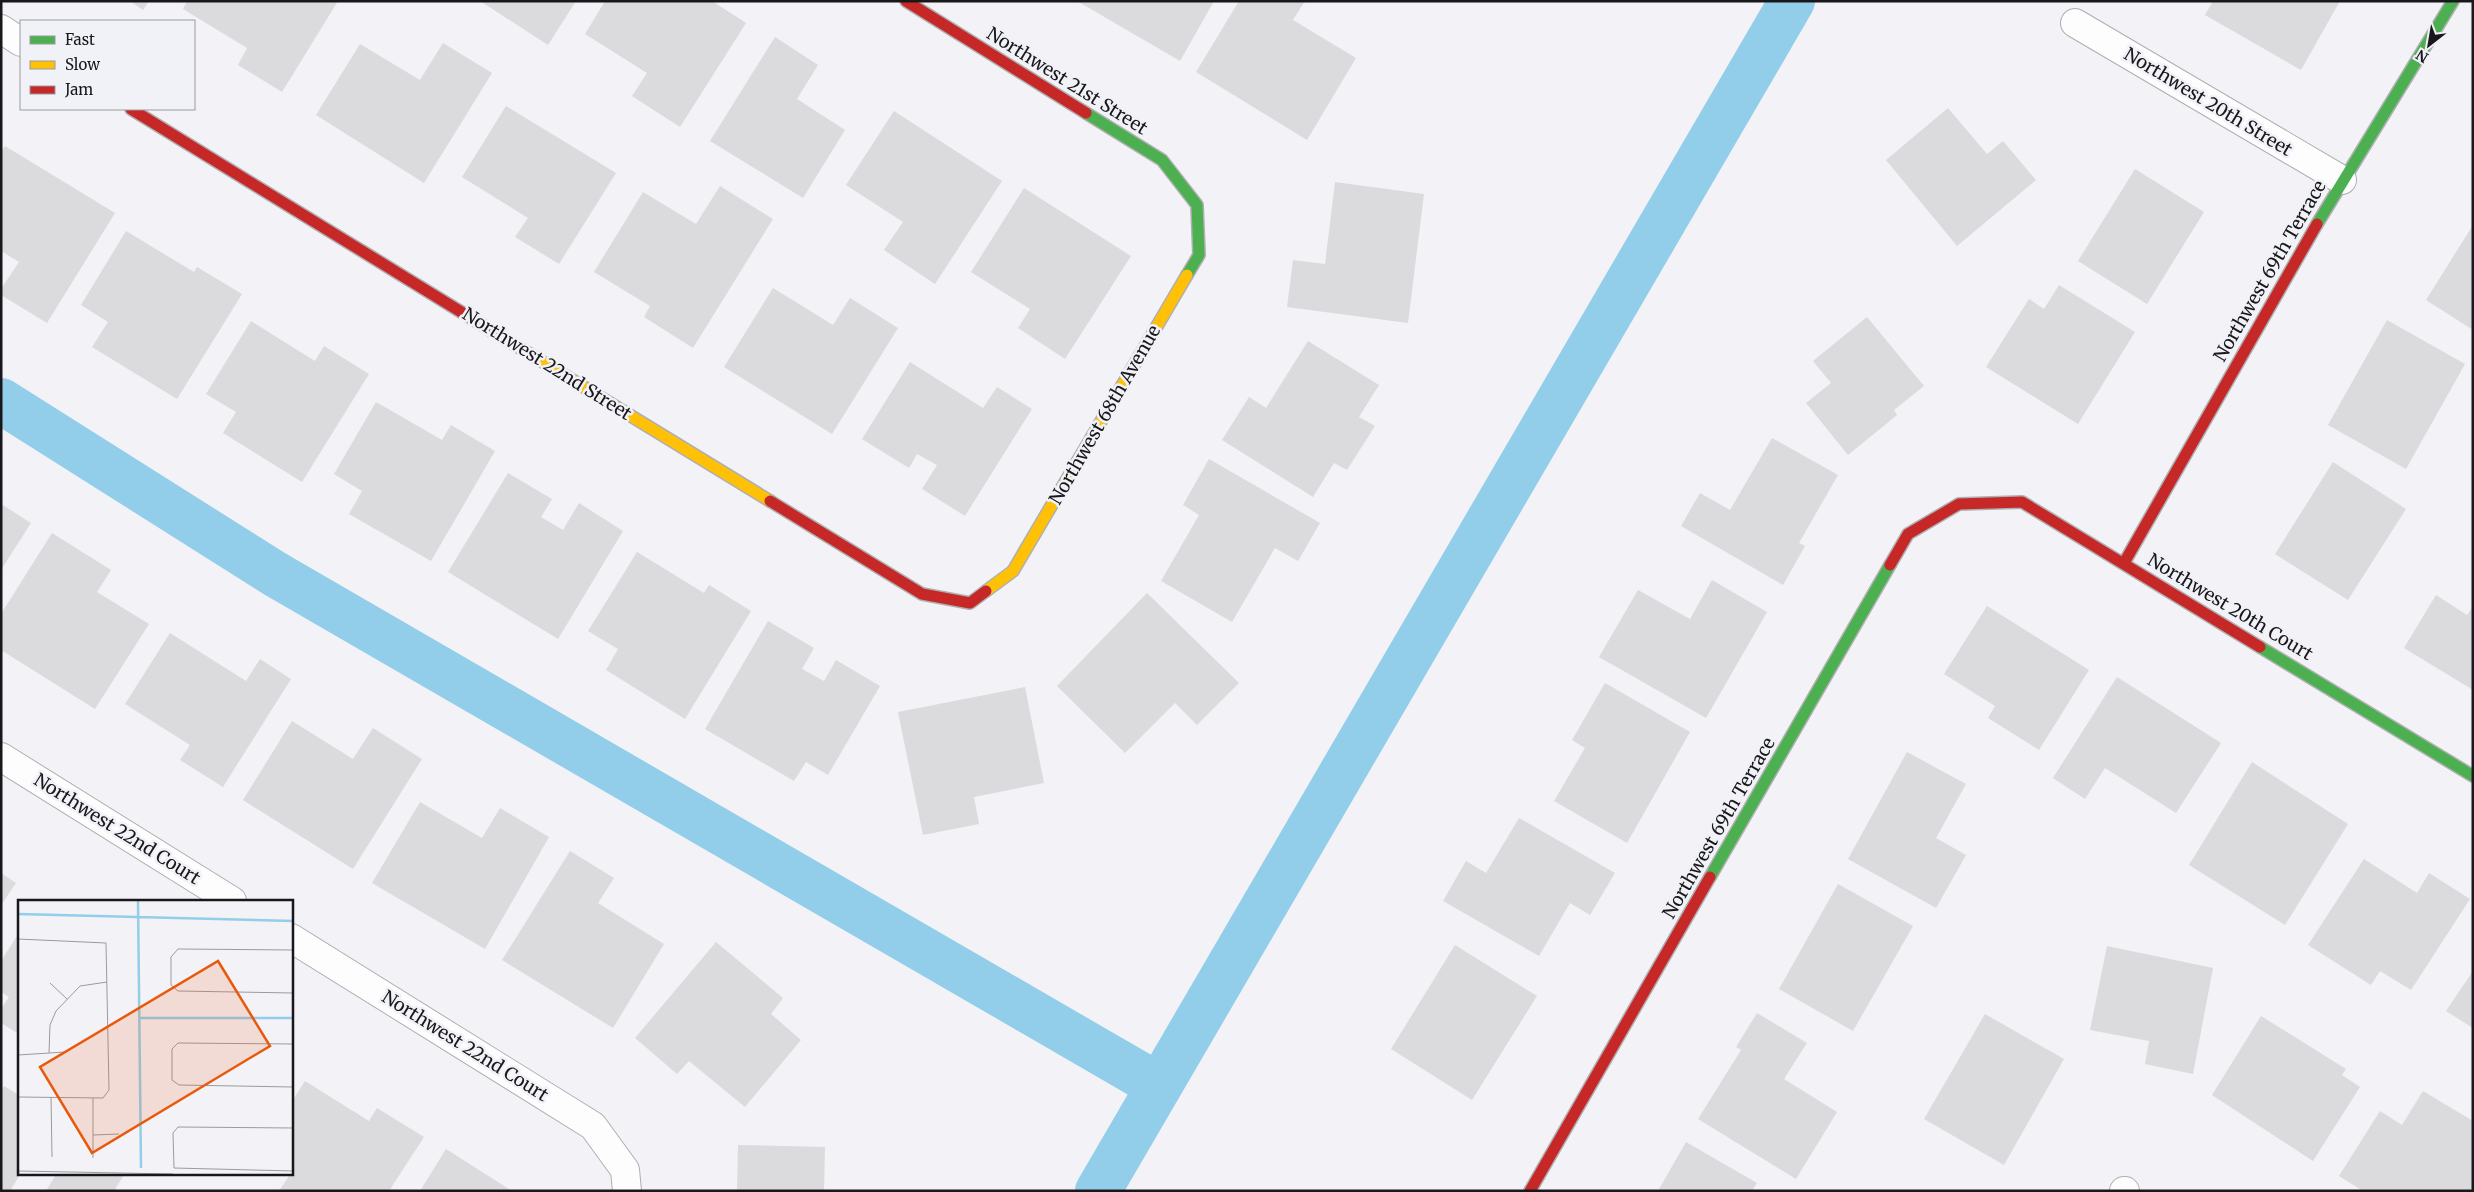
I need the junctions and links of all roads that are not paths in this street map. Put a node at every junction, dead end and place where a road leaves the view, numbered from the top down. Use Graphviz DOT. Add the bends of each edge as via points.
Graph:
graph roads {
  1 [pos="906,1"];
  2 [pos="2453,1"];
  3 [pos="2075,23"];
  4 [pos="1,30"];
  5 [pos="20,41"];
  6 [pos="132,110"];
  7 [pos="2342,180"];
  8 [pos="1197,205"];
  9 [pos="1959,504"];
  10 [pos="2124,563"];
  11 [pos="970,603"];
  12 [pos="1,757"];
  13 [pos="2473,776"];
  14 [pos="230,900"];
  15 [pos="292,939"];
  16 [pos="626,1180"];
  17 [pos="1530,1191"];
  1 -- 8 [label="street, Northwest 21st Street" via="1162,160"];
  2 -- 7 [label="street, Northwest 69th Terrace"];
  3 -- 7 [label="street, Northwest 20th Street"];
  4 -- 5 [label="street"];
  6 -- 11 [label="street, Northwest 22nd Street" via="922,594"];
  7 -- 10 [label="street, Northwest 69th Terrace"];
  8 -- 11 [label="street, Northwest 68th Avenue" via="1199,255 1013,571"];
  9 -- 10 [label="street, Northwest 20th Court" via="2022,502"];
  9 -- 17 [label="street, Northwest 69th Terrace" via="1908,534"];
  10 -- 13 [label="street, Northwest 20th Court"];
  12 -- 14 [label="street, Northwest 22nd Court"];
  15 -- 16 [label="street, Northwest 22nd Court" via="594,1126"];
}
